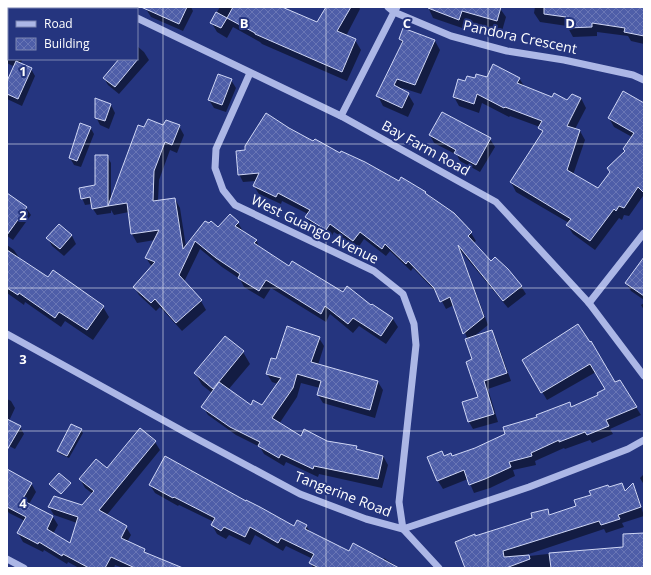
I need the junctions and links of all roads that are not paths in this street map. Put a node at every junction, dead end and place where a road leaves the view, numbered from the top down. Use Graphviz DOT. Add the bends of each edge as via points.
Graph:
graph roads {
  1 [pos="393,9"];
  2 [pos="138,18"];
  3 [pos="250,73"];
  4 [pos="644,80"];
  5 [pos="341,116"];
  6 [pos="644,233"];
  7 [pos="589,303"];
  8 [pos="7,334"];
  9 [pos="644,376"];
  10 [pos="644,440"];
  11 [pos="403,529"];
  12 [pos="7,559"];
  13 [pos="24,568"];
  14 [pos="438,568"];
  1 -- 4 [label="street, Pandora Crescent" via="451,36"];
  1 -- 5 [label="street"];
  2 -- 3 [label="street, Bay Farm Road"];
  3 -- 5 [label="street, Bay Farm Road"];
  3 -- 11 [label="street, West Guango Avenue" via="216,148 215,168 223,190 235,205 374,271 403,294 414,324 416,345 398,502"];
  5 -- 7 [label="street, Bay Farm Road" via="496,202"];
  6 -- 7 [label="street"];
  7 -- 9 [label="street, Bay Farm Road"];
  8 -- 11 [label="street, Tangerine Road" via="300,494 366,519"];
  10 -- 11 [label="street, Tangerine Road" via="529,487"];
  11 -- 14 [label="street"];
  12 -- 13 [label="street"];
}
